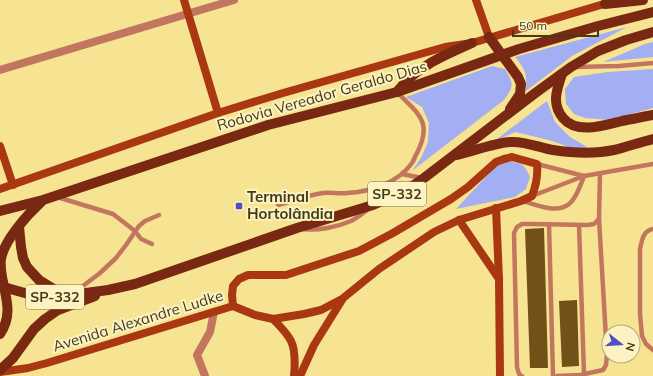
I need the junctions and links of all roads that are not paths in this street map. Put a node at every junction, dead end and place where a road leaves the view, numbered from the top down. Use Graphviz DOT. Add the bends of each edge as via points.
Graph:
graph roads {
  1 [pos="184,0"];
  2 [pos="234,0"];
  3 [pos="476,0"];
  4 [pos="619,0"];
  5 [pos="644,0"];
  6 [pos="605,4"];
  7 [pos="653,12"];
  8 [pos="188,14"];
  9 [pos="653,32"];
  10 [pos="489,37"];
  11 [pos="472,43"];
  12 [pos="502,55"];
  13 [pos="653,63"];
  14 [pos="572,67"];
  15 [pos="0,70"];
  16 [pos="562,74"];
  17 [pos="397,92"];
  18 [pos="218,113"];
  19 [pos="653,114"];
  20 [pos="504,117"];
  21 [pos="653,139"];
  22 [pos="0,146"];
  23 [pos="451,157"];
  24 [pos="537,164"];
  25 [pos="653,164"];
  26 [pos="600,173"];
  27 [pos="402,174"];
  28 [pos="584,176"];
  29 [pos="424,178"];
  30 [pos="13,185"];
  31 [pos="0,189"];
  32 [pos="532,196"];
  33 [pos="48,198"];
  34 [pos="521,201"];
  35 [pos="278,205"];
  36 [pos="496,208"];
  37 [pos="0,211"];
  38 [pos="159,215"];
  39 [pos="600,219"];
  40 [pos="459,220"];
  41 [pos="549,224"];
  42 [pos="579,225"];
  43 [pos="19,227"];
  44 [pos="653,229"];
  45 [pos="135,231"];
  46 [pos="152,244"];
  47 [pos="499,280"];
  48 [pos="2,287"];
  49 [pos="108,290"];
  50 [pos="68,295"];
  51 [pos="342,299"];
  52 [pos="233,306"];
  53 [pos="214,312"];
  54 [pos="273,319"];
  55 [pos="0,334"];
  56 [pos="653,350"];
  57 [pos="0,371"];
  58 [pos="584,374"];
  59 [pos="205,376"];
  60 [pos="294,376"];
  61 [pos="300,376"];
  62 [pos="500,376"];
  63 [pos="522,376"];
  64 [pos="553,376"];
  65 [pos="557,376"];
  1 -- 8 [label="main road"];
  2 -- 8 [label="street"];
  3 -- 10 [label="main road"];
  4 -- 6 [label="main road"];
  5 -- 6 [label="main road"];
  6 -- 10 [label="main road"];
  7 -- 12 [label="main road, Rodovia Vereador Geraldo Dias"];
  8 -- 15 [label="street"];
  8 -- 18 [label="main road"];
  9 -- 14 [label="main road, SP-332" via="598,51"];
  10 -- 11 [label="main road"];
  10 -- 12 [label="main road"];
  11 -- 17 [label="main road" via="418,71 403,83"];
  11 -- 18 [label="main road" via="445,47"];
  12 -- 17 [label="main road, Rodovia Vereador Geraldo Dias"];
  12 -- 20 [label="main road" via="521,84 520,94"];
  13 -- 14 [label="lane"];
  14 -- 16 [label="main road, SP-332"];
  16 -- 19 [label="main road" via="556,101 559,112 574,126 599,127"];
  16 -- 20 [label="main road, SP-332"];
  17 -- 27 [label="lane" via="417,112 423,123 424,132 412,163"];
  17 -- 33 [label="main road, Rodovia Vereador Geraldo Dias" via="268,125"];
  18 -- 30 [label="main road"];
  20 -- 23 [label="main road, SP-332"];
  21 -- 23 [label="main road" via="595,152 554,150 512,142"];
  22 -- 30 [label="main road"];
  23 -- 29 [label="main road, SP-332"];
  24 -- 28 [label="lane, Avenida Alexandre Ludke"];
  24 -- 32 [label="main road" via="537,181"];
  24 -- 52 [label="main road" via="512,157 496,162 451,199 359,251 286,275 248,275 239,279 233,286"];
  25 -- 26 [label="lane, Avenida Alexandre Ludke"];
  26 -- 28 [label="lane, Avenida Alexandre Ludke"];
  26 -- 39 [label="lane"];
  27 -- 29 [label="lane"];
  27 -- 35 [label="lane" via="371,190 348,194 322,193"];
  28 -- 32 [label="lane, Avenida Alexandre Ludke"];
  28 -- 34 [label="lane" via="570,204 546,208"];
  29 -- 49 [label="main road, SP-332" via="399,194 373,204 142,282"];
  30 -- 31 [label="main road"];
  32 -- 34 [label="main road, Avenida Alexandre Ludke"];
  33 -- 37 [label="main road, Rodovia Vereador Geraldo Dias"];
  33 -- 43 [label="main road" via="29,214"];
  33 -- 45 [label="lane" via="75,202 113,214"];
  34 -- 36 [label="main road, Avenida Alexandre Ludke"];
  36 -- 40 [label="main road, Avenida Alexandre Ludke"];
  36 -- 47 [label="main road"];
  38 -- 45 [label="lane" via="145,221"];
  39 -- 42 [label="lane" via="594,224"];
  39 -- 58 [label="lane" via="606,365 603,370"];
  40 -- 47 [label="main road"];
  40 -- 51 [label="main road, Avenida Alexandre Ludke" via="413,245"];
  41 -- 42 [label="lane"];
  41 -- 63 [label="lane" via="522,224 514,233 517,368"];
  41 -- 64 [label="lane"];
  42 -- 58 [label="lane"];
  43 -- 48 [label="main road" via="1,258"];
  43 -- 50 [label="main road" via="20,247 27,267 38,280"];
  44 -- 56 [label="lane" via="645,233 640,249 642,336"];
  45 -- 46 [label="lane" via="141,239"];
  45 -- 50 [label="lane" via="116,258 100,273"];
  47 -- 62 [label="main road"];
  48 -- 50 [label="main road, SP-332" via="39,297"];
  48 -- 55 [label="main road" via="8,305 8,316"];
  49 -- 50 [label="main road, SP-332"];
  49 -- 57 [label="main road" via="58,310 45,319"];
  51 -- 54 [label="main road, Avenida Alexandre Ludke" via="321,310"];
  51 -- 61 [label="main road" via="314,345"];
  52 -- 53 [label="main road, Avenida Alexandre Ludke"];
  52 -- 54 [label="main road, Avenida Alexandre Ludke"];
  53 -- 57 [label="main road, Avenida Alexandre Ludke" via="47,363"];
  53 -- 59 [label="street" via="210,332 196,355"];
  54 -- 60 [label="main road" via="291,342"];
  58 -- 65 [label="lane"];
}
